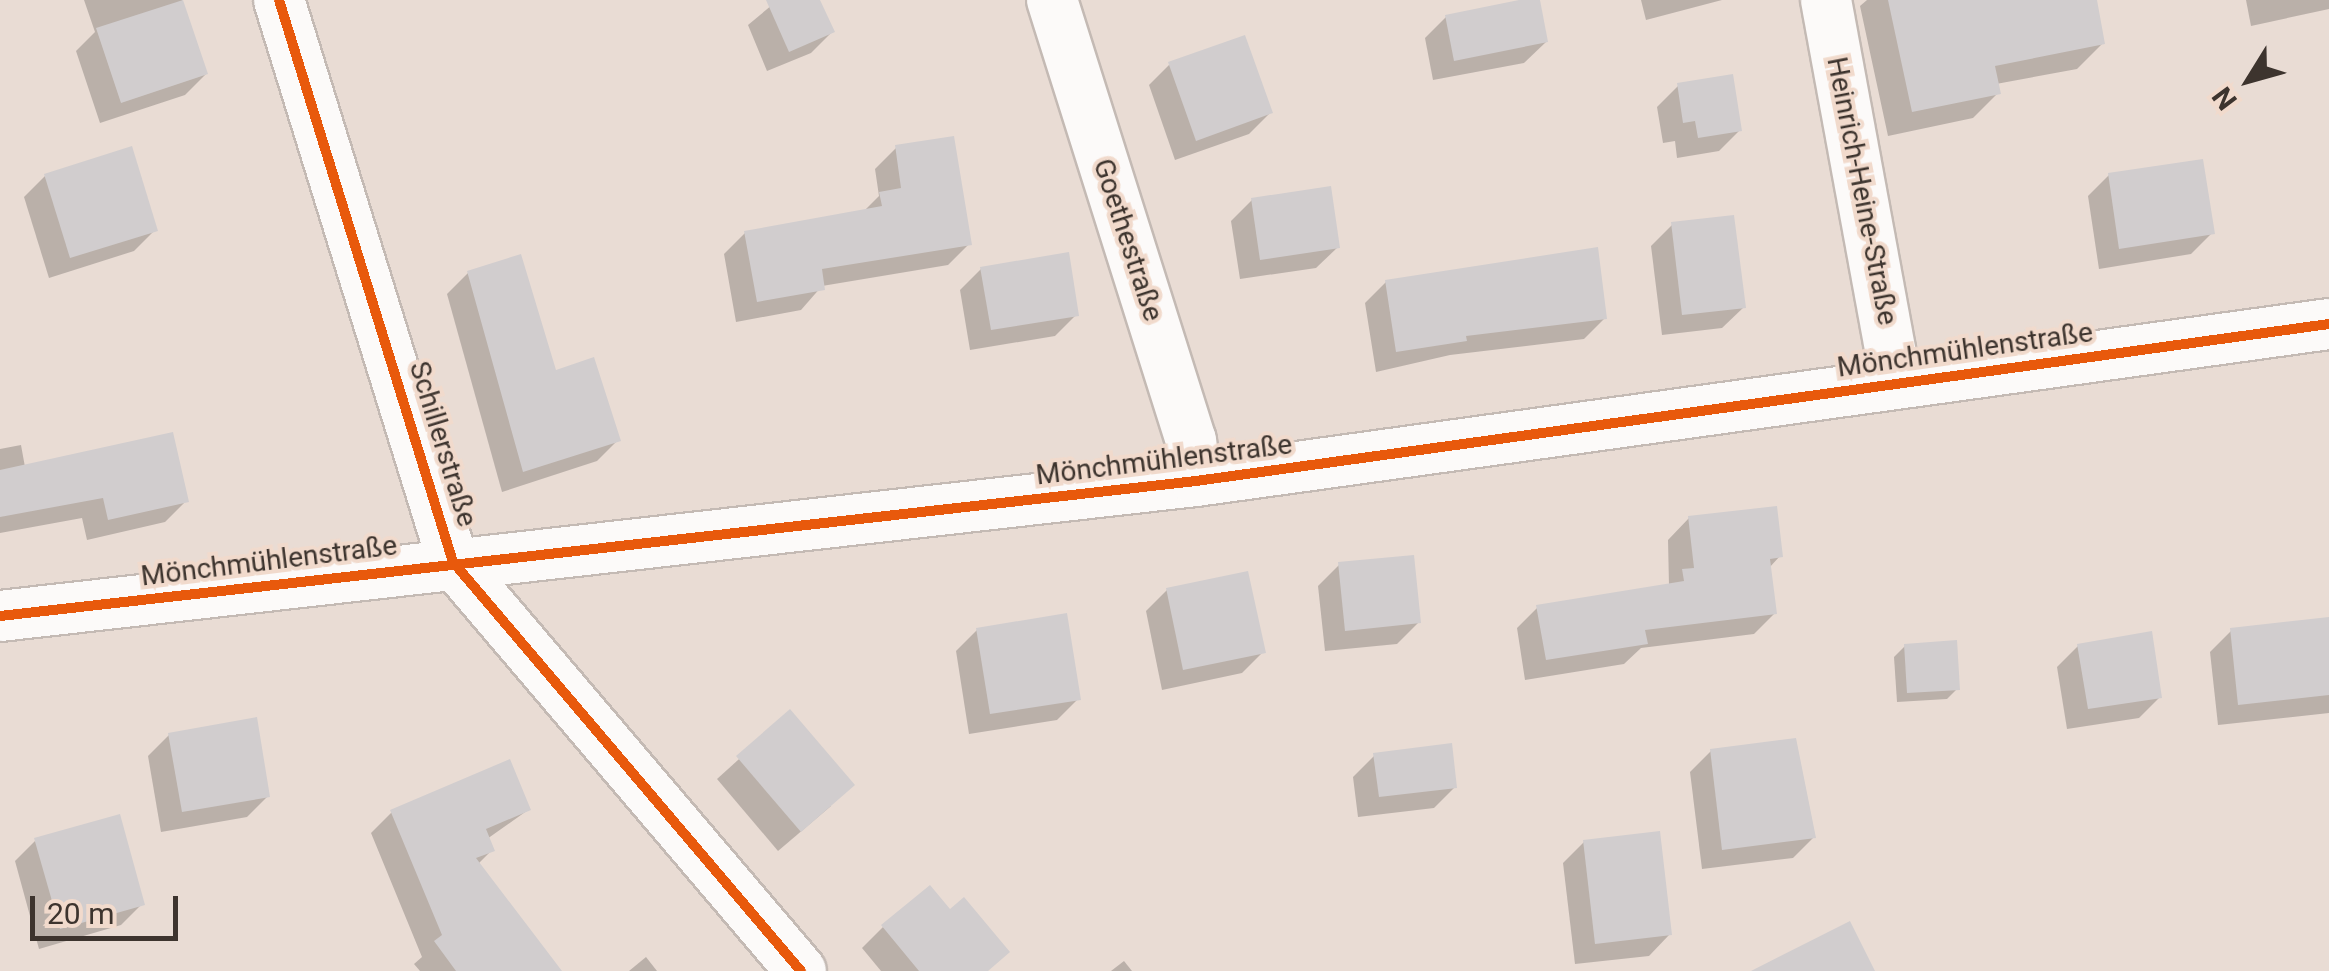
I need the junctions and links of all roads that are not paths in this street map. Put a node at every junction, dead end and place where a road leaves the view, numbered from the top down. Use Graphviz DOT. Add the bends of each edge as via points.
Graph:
graph roads {
  1 [pos="280,0"];
  2 [pos="1052,0"];
  3 [pos="1826,0"];
  4 [pos="2329,324"];
  5 [pos="1896,382"];
  6 [pos="1196,481"];
  7 [pos="453,562"];
  8 [pos="0,616"];
  9 [pos="801,971"];
  1 -- 7 [label="street, Schillerstraße"];
  2 -- 6 [label="street, Goethestraße" via="1191,440"];
  3 -- 5 [label="street, Heinrich-Heine-Straße"];
  4 -- 5 [label="street, Mönchmühlenstraße"];
  5 -- 6 [label="street, Mönchmühlenstraße"];
  6 -- 7 [label="street, Mönchmühlenstraße"];
  7 -- 8 [label="street, Mönchmühlenstraße"];
  7 -- 9 [label="street, Schillerstraße"];
}
